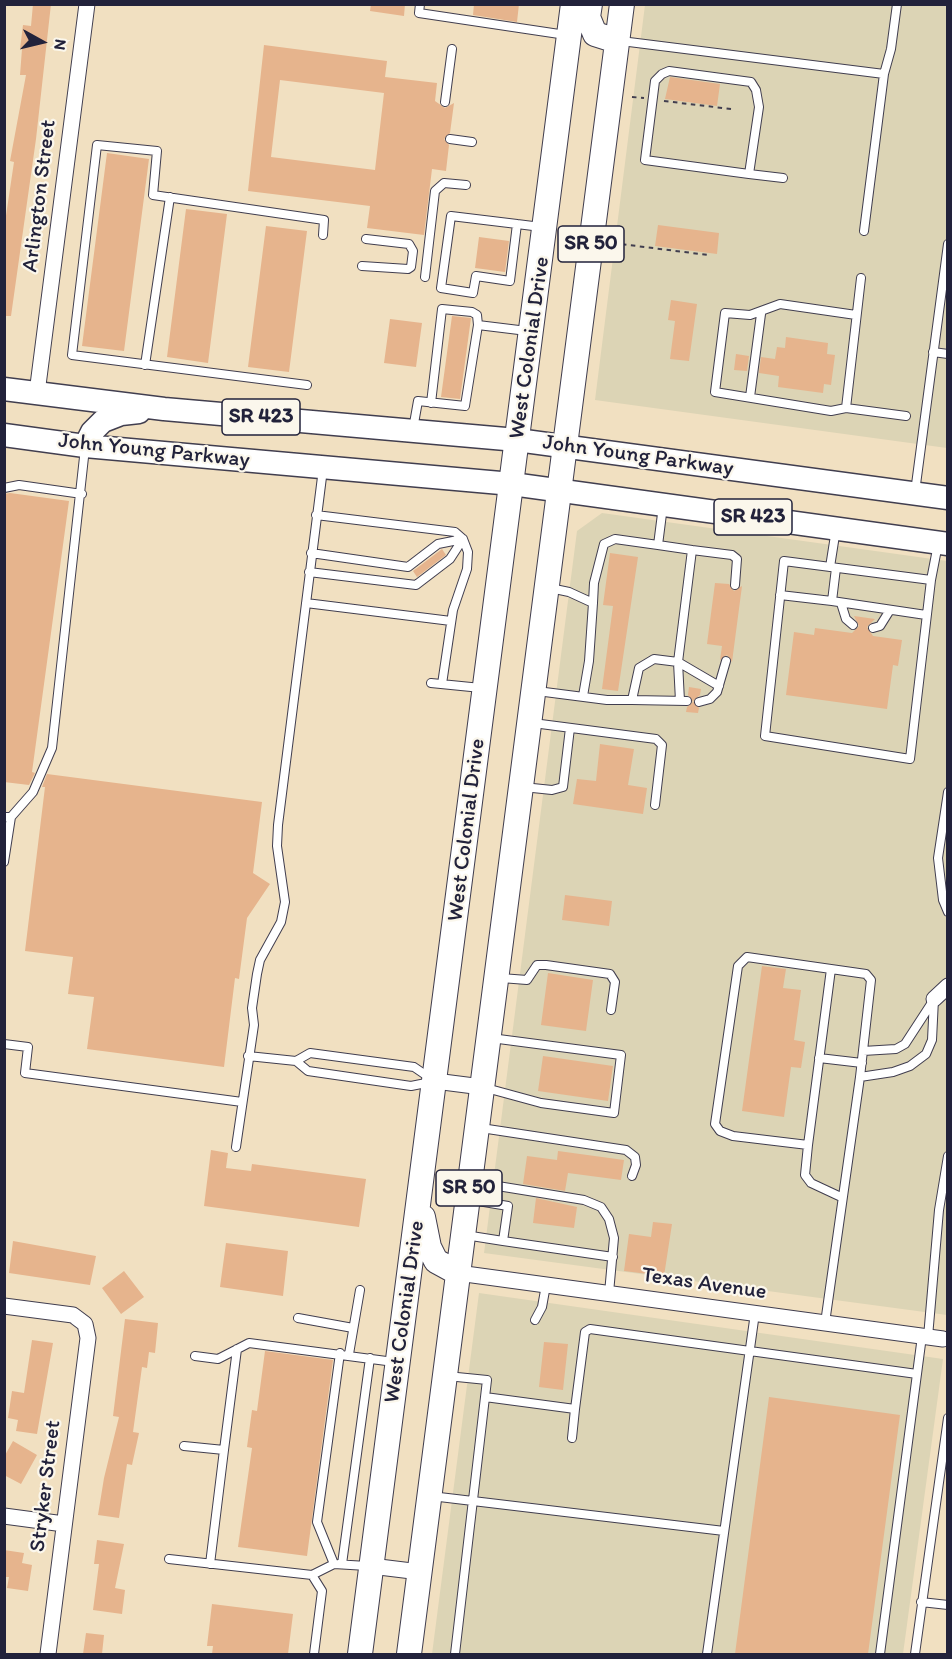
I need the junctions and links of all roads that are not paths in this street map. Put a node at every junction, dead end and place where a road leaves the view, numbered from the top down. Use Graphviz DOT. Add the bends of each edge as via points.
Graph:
graph roads {
  1 [pos="87,4"];
  2 [pos="420,4"];
  3 [pos="573,4"];
  4 [pos="590,4"];
  5 [pos="622,4"];
  6 [pos="897,4"];
  7 [pos="569,35"];
  8 [pos="617,41"];
  9 [pos="452,49"];
  10 [pos="884,74"];
  11 [pos="445,102"];
  12 [pos="450,139"];
  13 [pos="472,142"];
  14 [pos="748,174"];
  15 [pos="783,178"];
  16 [pos="466,184"];
  17 [pos="170,197"];
  18 [pos="517,224"];
  19 [pos="546,228"];
  20 [pos="864,231"];
  21 [pos="323,235"];
  22 [pos="366,239"];
  23 [pos="948,244"];
  24 [pos="362,266"];
  25 [pos="425,277"];
  26 [pos="861,278"];
  27 [pos="760,314"];
  28 [pos="856,315"];
  29 [pos="477,325"];
  30 [pos="532,332"];
  31 [pos="933,352"];
  32 [pos="948,354"];
  33 [pos="145,365"];
  34 [pos="307,385"];
  35 [pos="4,389"];
  36 [pos="37,393"];
  37 [pos="750,398"];
  38 [pos="431,403"];
  39 [pos="846,408"];
  40 [pos="165,409"];
  41 [pos="906,416"];
  42 [pos="413,429"];
  43 [pos="4,435"];
  44 [pos="518,440"];
  45 [pos="85,446"];
  46 [pos="565,446"];
  47 [pos="324,467"];
  48 [pos="512,484"];
  49 [pos="4,488"];
  50 [pos="559,490"];
  51 [pos="82,494"];
  52 [pos="915,494"];
  53 [pos="948,498"];
  54 [pos="663,504"];
  55 [pos="316,516"];
  56 [pos="836,528"];
  57 [pos="463,539"];
  58 [pos="943,543"];
  59 [pos="658,545"];
  60 [pos="692,550"];
  61 [pos="311,553"];
  62 [pos="833,568"];
  63 [pos="309,572"];
  64 [pos="931,580"];
  65 [pos="735,585"];
  66 [pos="547,587"];
  67 [pos="780,595"];
  68 [pos="832,602"];
  69 [pos="306,603"];
  70 [pos="593,603"];
  71 [pos="841,603"];
  72 [pos="890,610"];
  73 [pos="926,615"];
  74 [pos="451,621"];
  75 [pos="853,625"];
  76 [pos="873,628"];
  77 [pos="726,661"];
  78 [pos="678,662"];
  79 [pos="431,683"];
  80 [pos="442,684"];
  81 [pos="719,686"];
  82 [pos="485,689"];
  83 [pos="533,690"];
  84 [pos="582,696"];
  85 [pos="632,700"];
  86 [pos="699,702"];
  87 [pos="529,722"];
  88 [pos="570,728"];
  89 [pos="520,787"];
  90 [pos="948,792"];
  91 [pos="655,805"];
  92 [pos="8,817"];
  93 [pos="4,862"];
  94 [pos="948,912"];
  95 [pos="831,969"];
  96 [pos="496,978"];
  97 [pos="948,986"];
  98 [pos="934,999"];
  99 [pos="611,1010"];
  100 [pos="488,1037"];
  101 [pos="4,1044"];
  102 [pos="863,1051"];
  103 [pos="248,1056"];
  104 [pos="819,1058"];
  105 [pos="297,1061"];
  106 [pos="862,1063"];
  107 [pos="860,1077"];
  108 [pos="435,1081"];
  109 [pos="482,1087"];
  110 [pos="242,1102"];
  111 [pos="477,1127"];
  112 [pos="808,1145"];
  113 [pos="236,1147"];
  114 [pos="948,1156"];
  115 [pos="632,1176"];
  116 [pos="469,1190"];
  117 [pos="841,1197"];
  118 [pos="420,1200"];
  119 [pos="463,1235"];
  120 [pos="503,1241"];
  121 [pos="613,1257"];
  122 [pos="458,1273"];
  123 [pos="546,1285"];
  124 [pos="360,1290"];
  125 [pos="609,1293"];
  126 [pos="4,1306"];
  127 [pos="755,1313"];
  128 [pos="298,1318"];
  129 [pos="535,1320"];
  130 [pos="825,1323"];
  131 [pos="353,1328"];
  132 [pos="931,1337"];
  133 [pos="237,1349"];
  134 [pos="750,1349"];
  135 [pos="340,1353"];
  136 [pos="349,1354"];
  137 [pos="195,1356"];
  138 [pos="370,1358"];
  139 [pos="398,1362"];
  140 [pos="917,1374"];
  141 [pos="445,1376"];
  142 [pos="485,1397"];
  143 [pos="575,1409"];
  144 [pos="948,1418"];
  145 [pos="572,1438"];
  146 [pos="184,1446"];
  147 [pos="224,1450"];
  148 [pos="430,1496"];
  149 [pos="473,1501"];
  150 [pos="4,1516"];
  151 [pos="64,1524"];
  152 [pos="724,1531"];
  153 [pos="169,1560"];
  154 [pos="210,1564"];
  155 [pos="338,1564"];
  156 [pos="371,1566"];
  157 [pos="420,1572"];
  158 [pos="312,1575"];
  159 [pos="921,1602"];
  160 [pos="948,1605"];
  161 [pos="48,1654"];
  162 [pos="314,1654"];
  163 [pos="360,1654"];
  164 [pos="409,1654"];
  165 [pos="455,1654"];
  166 [pos="706,1654"];
  167 [pos="880,1654"];
  168 [pos="915,1654"];
  1 -- 36 [label="street, Arlington Street"];
  2 -- 7 [label="lane" via="418,13"];
  3 -- 7 [label="highway, West Colonial Drive / SR 50"];
  4 -- 8 [label="highway" via="588,17 595,34"];
  5 -- 8 [label="highway, West Colonial Drive / SR 50"];
  6 -- 10 [label="lane"];
  7 -- 19 [label="highway, West Colonial Drive / SR 50"];
  8 -- 10 [label="lane"];
  8 -- 46 [label="highway, West Colonial Drive / SR 50"];
  9 -- 11 [label="lane"];
  10 -- 20 [label="lane"];
  12 -- 13 [label="lane"];
  14 -- 14 [label="lane" via="759,107 751,82 669,71 655,81 645,160"];
  14 -- 15 [label="lane"];
  16 -- 25 [label="lane" via="444,183 435,191"];
  17 -- 21 [label="lane" via="324,220"];
  17 -- 33 [label="lane"];
  17 -- 33 [label="lane" via="153,195 157,151 97,145 72,355"];
  18 -- 18 [label="lane" via="451,216 441,288 473,292 476,276 510,281"];
  18 -- 19 [label="lane"];
  19 -- 30 [label="highway, West Colonial Drive / SR 50"];
  22 -- 24 [label="lane" via="409,244 413,251 411,267 403,270"];
  23 -- 31 [label="lane"];
  26 -- 28 [label="lane"];
  27 -- 28 [label="lane" via="780,304"];
  27 -- 37 [label="lane"];
  27 -- 37 [label="lane" via="725,313 715,392"];
  28 -- 39 [label="lane"];
  29 -- 30 [label="lane"];
  29 -- 38 [label="lane" via="465,406"];
  29 -- 38 [label="lane" via="477,315 472,312 442,309"];
  30 -- 44 [label="highway, West Colonial Drive / SR 50"];
  31 -- 32 [label="lane"];
  31 -- 52 [label="lane"];
  33 -- 34 [label="lane"];
  35 -- 36 [label="main road, John Young Parkway / SR 423"];
  36 -- 40 [label="main road, John Young Parkway / SR 423"];
  37 -- 39 [label="lane" via="831,411"];
  38 -- 42 [label="lane" via="418,401"];
  39 -- 41 [label="lane"];
  40 -- 42 [label="main road, John Young Parkway / SR 423"];
  40 -- 45 [label="main road" via="121,414 103,421"];
  42 -- 44 [label="main road, John Young Parkway / SR 423"];
  43 -- 45 [label="main road, John Young Parkway / SR 423"];
  44 -- 46 [label="main road, John Young Parkway / SR 423"];
  44 -- 48 [label="highway, West Colonial Drive / SR 50"];
  45 -- 47 [label="main road, John Young Parkway / SR 423"];
  45 -- 51 [label="lane"];
  46 -- 50 [label="highway, West Colonial Drive / SR 50"];
  46 -- 52 [label="main road, John Young Parkway / SR 423"];
  47 -- 48 [label="main road, John Young Parkway / SR 423"];
  47 -- 55 [label="lane"];
  48 -- 50 [label="main road, John Young Parkway / SR 423"];
  48 -- 82 [label="highway, West Colonial Drive / SR 50"];
  49 -- 51 [label="lane" via="19,486"];
  50 -- 54 [label="main road, John Young Parkway / SR 423"];
  50 -- 66 [label="highway, West Colonial Drive / SR 50"];
  51 -- 92 [label="lane" via="52,748 33,792"];
  52 -- 53 [label="main road, John Young Parkway / SR 423"];
  54 -- 56 [label="main road, John Young Parkway / SR 423"];
  54 -- 59 [label="lane"];
  55 -- 57 [label="lane" via="455,532"];
  55 -- 61 [label="lane"];
  56 -- 58 [label="main road, John Young Parkway / SR 423"];
  56 -- 62 [label="lane"];
  57 -- 61 [label="lane" via="438,544 408,567"];
  57 -- 63 [label="lane" via="450,559 416,585"];
  57 -- 74 [label="lane" via="468,552 467,569"];
  58 -- 64 [label="lane"];
  59 -- 60 [label="lane"];
  59 -- 70 [label="lane" via="615,539 604,544"];
  60 -- 65 [label="lane" via="737,559"];
  60 -- 78 [label="lane"];
  61 -- 63 [label="lane"];
  62 -- 64 [label="lane"];
  62 -- 67 [label="lane" via="784,561"];
  62 -- 68 [label="lane"];
  63 -- 69 [label="lane"];
  64 -- 73 [label="lane"];
  66 -- 70 [label="lane"];
  66 -- 83 [label="highway, West Colonial Drive / SR 50"];
  67 -- 68 [label="lane"];
  67 -- 73 [label="lane" via="765,736 909,759"];
  68 -- 71 [label="lane"];
  69 -- 74 [label="lane"];
  69 -- 103 [label="lane" via="278,825 285,903 281,922 260,960"];
  70 -- 84 [label="lane" via="590,661"];
  71 -- 72 [label="lane"];
  71 -- 75 [label="lane" via="846,619"];
  72 -- 73 [label="lane"];
  72 -- 76 [label="lane" via="880,626"];
  74 -- 80 [label="lane"];
  77 -- 81 [label="lane"];
  78 -- 81 [label="lane"];
  78 -- 85 [label="lane" via="654,659 639,668"];
  78 -- 85 [label="lane" via="684,701"];
  79 -- 80 [label="lane"];
  80 -- 82 [label="lane"];
  81 -- 86 [label="lane" via="710,699"];
  82 -- 108 [label="highway, West Colonial Drive / SR 50"];
  83 -- 84 [label="lane"];
  83 -- 87 [label="highway, West Colonial Drive / SR 50"];
  84 -- 85 [label="lane"];
  87 -- 88 [label="lane"];
  87 -- 89 [label="highway, West Colonial Drive / SR 50"];
  88 -- 89 [label="lane" via="562,787"];
  88 -- 91 [label="lane" via="656,739 662,745"];
  89 -- 96 [label="highway, West Colonial Drive / SR 50"];
  90 -- 94 [label="lane" via="938,858"];
  92 -- 93 [label="lane"];
  95 -- 102 [label="lane" via="866,974 871,980"];
  95 -- 104 [label="lane"];
  95 -- 112 [label="lane" via="747,957 738,966 716,1124 720,1131 733,1136"];
  96 -- 99 [label="lane" via="527,980 537,965 546,964 610,974 615,982"];
  96 -- 100 [label="highway, West Colonial Drive / SR 50"];
  97 -- 98 [label="street"];
  98 -- 102 [label="lane" via="905,1044 896,1049"];
  98 -- 107 [label="lane" via="932,1040 926,1054 893,1072"];
  100 -- 109 [label="highway, West Colonial Drive / SR 50"];
  100 -- 109 [label="lane" via="621,1054 614,1113 541,1102"];
  101 -- 110 [label="lane" via="28,1047 25,1073"];
  102 -- 106 [label="lane"];
  103 -- 105 [label="lane"];
  103 -- 110 [label="lane"];
  104 -- 106 [label="lane"];
  104 -- 112 [label="lane"];
  105 -- 108 [label="lane" via="308,1071 411,1086"];
  105 -- 108 [label="lane" via="310,1053 414,1067"];
  106 -- 107 [label="lane"];
  107 -- 117 [label="lane"];
  108 -- 109 [label="street"];
  108 -- 118 [label="highway, West Colonial Drive / SR 50"];
  109 -- 111 [label="highway, West Colonial Drive / SR 50"];
  110 -- 113 [label="lane"];
  111 -- 115 [label="lane" via="626,1150 635,1156"];
  111 -- 116 [label="highway, West Colonial Drive / SR 50"];
  112 -- 117 [label="lane" via="805,1175 811,1183"];
  114 -- 132 [label="lane" via="939,1210"];
  116 -- 119 [label="highway, West Colonial Drive / SR 50"];
  116 -- 120 [label="lane" via="508,1206"];
  116 -- 121 [label="lane" via="594,1202 609,1219"];
  117 -- 130 [label="lane"];
  118 -- 122 [label="highway" via="429,1247 436,1261"];
  118 -- 139 [label="highway, West Colonial Drive / SR 50"];
  119 -- 120 [label="lane"];
  119 -- 122 [label="highway, West Colonial Drive / SR 50"];
  120 -- 121 [label="lane"];
  121 -- 125 [label="lane"];
  122 -- 123 [label="street, Texas Avenue"];
  122 -- 141 [label="highway, West Colonial Drive / SR 50"];
  123 -- 125 [label="street, Texas Avenue"];
  123 -- 129 [label="lane"];
  124 -- 131 [label="lane"];
  125 -- 127 [label="street, Texas Avenue"];
  126 -- 151 [label="street, Stryker Street" via="73,1315 85,1324 88,1338"];
  127 -- 130 [label="street, Texas Avenue"];
  127 -- 134 [label="lane"];
  128 -- 131 [label="lane"];
  130 -- 132 [label="street, Texas Avenue"];
  131 -- 136 [label="lane"];
  132 -- 140 [label="lane"];
  133 -- 135 [label="lane" via="249,1343"];
  133 -- 137 [label="lane" via="218,1359"];
  133 -- 147 [label="lane"];
  134 -- 140 [label="lane"];
  134 -- 143 [label="lane" via="590,1329 585,1332"];
  134 -- 152 [label="lane"];
  135 -- 136 [label="lane"];
  135 -- 155 [label="lane" via="317,1522"];
  136 -- 138 [label="lane"];
  138 -- 139 [label="lane"];
  138 -- 155 [label="lane"];
  139 -- 156 [label="highway, West Colonial Drive / SR 50"];
  140 -- 167 [label="lane"];
  141 -- 142 [label="lane" via="487,1380"];
  141 -- 148 [label="highway, West Colonial Drive / SR 50"];
  142 -- 143 [label="lane"];
  142 -- 149 [label="lane"];
  143 -- 145 [label="lane"];
  144 -- 159 [label="lane"];
  146 -- 147 [label="lane"];
  147 -- 154 [label="lane"];
  148 -- 149 [label="lane"];
  148 -- 157 [label="highway, West Colonial Drive / SR 50"];
  149 -- 152 [label="lane"];
  149 -- 165 [label="lane"];
  150 -- 151 [label="street"];
  151 -- 161 [label="street, Stryker Street"];
  152 -- 166 [label="lane"];
  153 -- 154 [label="lane"];
  154 -- 158 [label="lane"];
  155 -- 156 [label="lane"];
  155 -- 158 [label="lane"];
  156 -- 157 [label="street"];
  156 -- 163 [label="highway, West Colonial Drive / SR 50"];
  157 -- 164 [label="highway, West Colonial Drive / SR 50"];
  158 -- 162 [label="lane" via="322,1591"];
  159 -- 160 [label="lane"];
  159 -- 168 [label="lane"];
}
